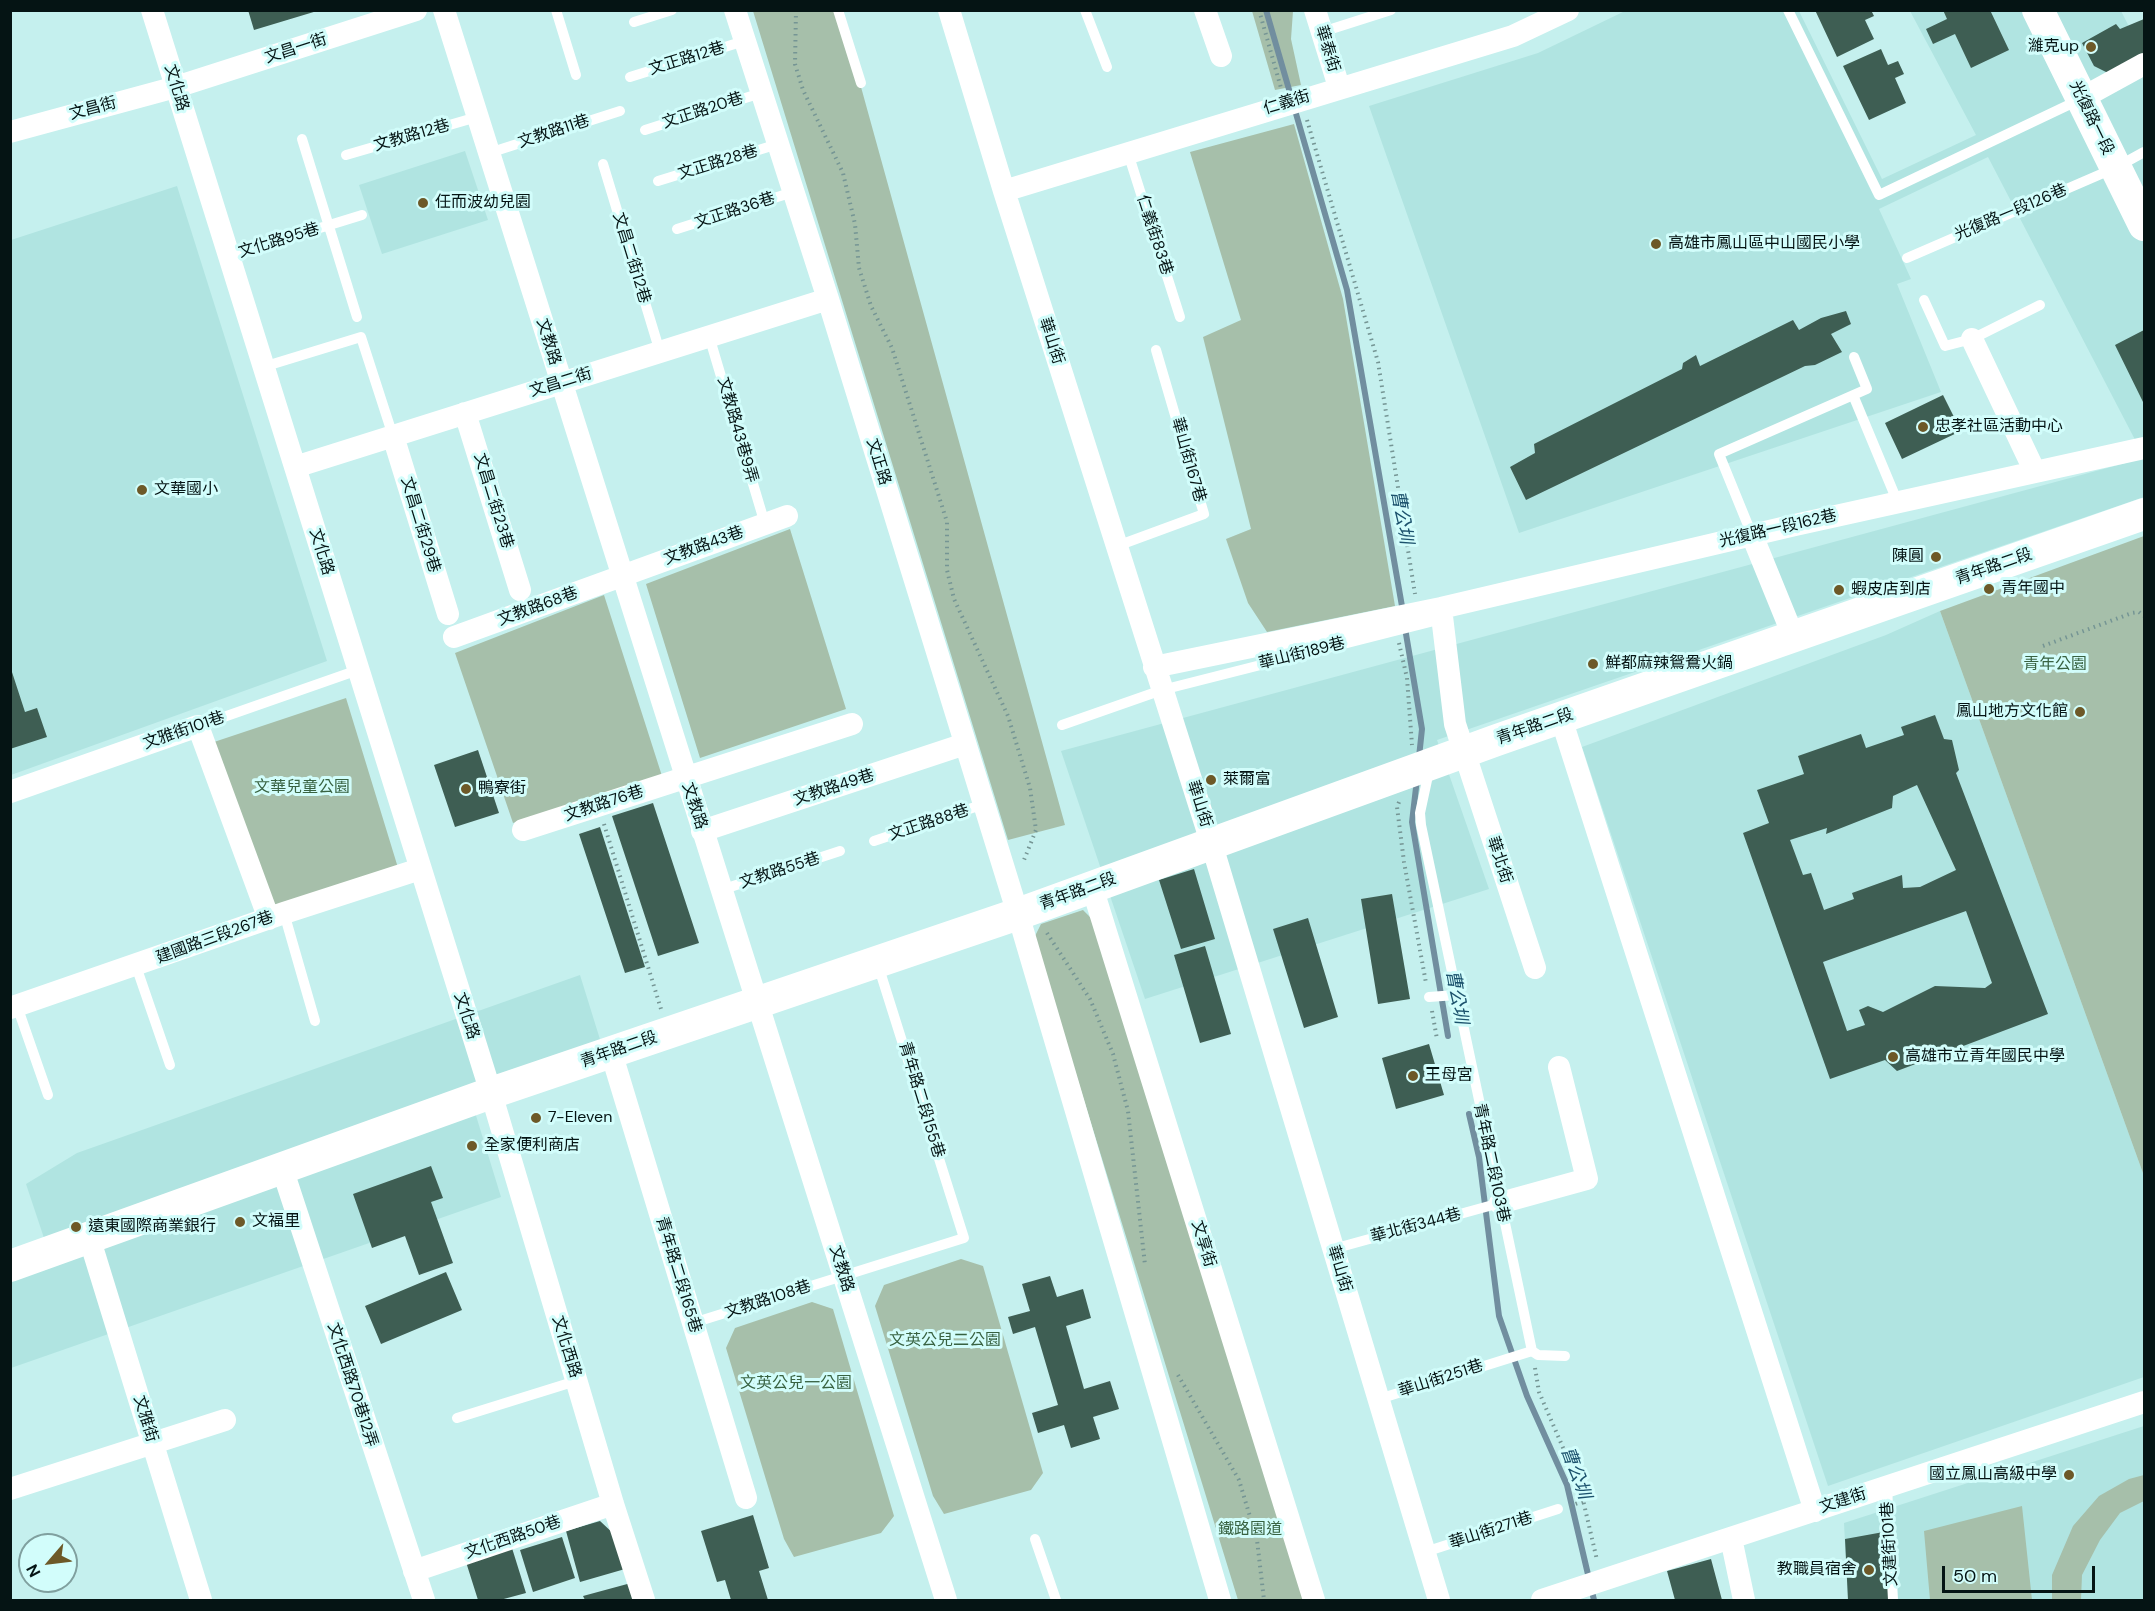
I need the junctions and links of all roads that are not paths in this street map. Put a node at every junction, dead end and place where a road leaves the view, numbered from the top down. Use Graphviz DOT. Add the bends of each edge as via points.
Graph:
graph roads {
  1 [pos="152,10"];
  2 [pos="416,10"];
  3 [pos="444,10"];
  4 [pos="556,10"];
  5 [pos="672,10"];
  6 [pos="735,10"];
  7 [pos="838,10"];
  8 [pos="949,10"];
  9 [pos="1085,10"];
  10 [pos="1205,10"];
  11 [pos="1315,10"];
  12 [pos="1391,10"];
  13 [pos="1788,10"];
  14 [pos="2038,10"];
  15 [pos="1565,11"];
  16 [pos="362,19"];
  17 [pos="634,22"];
  18 [pos="1322,32"];
  19 [pos="744,41"];
  20 [pos="1221,56"];
  21 [pos="2145,64"];
  22 [pos="1107,67"];
  23 [pos="576,75"];
  24 [pos="630,77"];
  25 [pos="861,83"];
  26 [pos="176,87"];
  27 [pos="1339,87"];
  28 [pos="761,93"];
  29 [pos="2082,98"];
  30 [pos="620,111"];
  31 [pos="477,117"];
  32 [pos="645,130"];
  33 [pos="10,132"];
  34 [pos="302,139"];
  35 [pos="778,144"];
  36 [pos="2145,152"];
  37 [pos="489,153"];
  38 [pos="1128,153"];
  39 [pos="346,155"];
  40 [pos="603,164"];
  41 [pos="2115,168"];
  42 [pos="658,181"];
  43 [pos="1004,191"];
  44 [pos="793,192"];
  45 [pos="362,215"];
  46 [pos="329,225"];
  47 [pos="2145,225"];
  48 [pos="677,229"];
  49 [pos="229,256"];
  50 [pos="1907,258"];
  51 [pos="828,299"];
  52 [pos="1924,300"];
  53 [pos="2040,305"];
  54 [pos="1180,316"];
  55 [pos="357,317"];
  56 [pos="709,336"];
  57 [pos="1972,339"];
  58 [pos="1156,350"];
  59 [pos="660,352"];
  60 [pos="1854,357"];
  61 [pos="263,367"];
  62 [pos="561,383"];
  63 [pos="1853,395"];
  64 [pos="465,413"];
  65 [pos="393,436"];
  66 [pos="2145,448"];
  67 [pos="294,467"];
  68 [pos="2035,472"];
  69 [pos="1898,502"];
  70 [pos="2145,514"];
  71 [pos="787,516"];
  72 [pos="765,524"];
  73 [pos="1752,535"];
  74 [pos="1116,546"];
  75 [pos="621,577"];
  76 [pos="520,590"];
  77 [pos="1442,613"];
  78 [pos="448,614"];
  79 [pos="1406,622"];
  80 [pos="454,637"];
  81 [pos="1794,638"];
  82 [pos="1154,667"];
  83 [pos="358,670"];
  84 [pos="1162,690"];
  85 [pos="1561,718"];
  86 [pos="852,724"];
  87 [pos="1062,725"];
  88 [pos="198,726"];
  89 [pos="965,744"];
  90 [pos="1464,753"];
  91 [pos="1420,768"];
  92 [pos="685,778"];
  93 [pos="10,792"];
  94 [pos="984,804"];
  95 [pos="523,830"];
  96 [pos="702,831"];
  97 [pos="874,841"];
  98 [pos="1211,842"];
  99 [pos="840,851"];
  100 [pos="420,869"];
  101 [pos="1092,887"];
  102 [pos="721,891"];
  103 [pos="1018,914"];
  104 [pos="277,916"];
  105 [pos="878,962"];
  106 [pos="136,966"];
  107 [pos="1535,968"];
  108 [pos="1456,995"];
  109 [pos="1429,997"];
  110 [pos="13,1001"];
  111 [pos="758,1002"];
  112 [pos="315,1021"];
  113 [pos="611,1052"];
  114 [pos="170,1065"];
  115 [pos="1559,1067"];
  116 [pos="490,1093"];
  117 [pos="48,1095"];
  118 [pos="282,1168"];
  119 [pos="1497,1204"];
  120 [pos="89,1237"];
  121 [pos="964,1238"];
  122 [pos="1333,1249"];
  123 [pos="10,1266"];
  124 [pos="844,1276"];
  125 [pos="693,1323"];
  126 [pos="1527,1352"];
  127 [pos="1566,1356"];
  128 [pos="576,1381"];
  129 [pos="1378,1399"];
  130 [pos="2145,1402"];
  131 [pos="457,1418"];
  132 [pos="225,1420"];
  133 [pos="153,1444"];
  134 [pos="1887,1487"];
  135 [pos="10,1489"];
  136 [pos="746,1498"];
  137 [pos="613,1504"];
  138 [pos="1558,1509"];
  139 [pos="1815,1510"];
  140 [pos="1731,1538"];
  141 [pos="1035,1539"];
  142 [pos="1425,1552"];
  143 [pos="414,1571"];
  144 [pos="1551,1599"];
  145 [pos="201,1600"];
  146 [pos="424,1600"];
  147 [pos="644,1600"];
  148 [pos="946,1600"];
  149 [pos="1056,1600"];
  150 [pos="1220,1600"];
  151 [pos="1314,1600"];
  152 [pos="1439,1600"];
  153 [pos="1744,1600"];
  154 [pos="1893,1600"];
  1 -- 26 [label="street, 文化路"];
  2 -- 16 [label="street, 文昌一街"];
  3 -- 31 [label="street, 文教路"];
  4 -- 23 [label="lane"];
  5 -- 17 [label="lane"];
  6 -- 19 [label="street, 文正路"];
  7 -- 25 [label="lane"];
  8 -- 43 [label="street, 華山街"];
  9 -- 22 [label="lane"];
  10 -- 20 [label="street"];
  11 -- 18 [label="street, 華泰街"];
  12 -- 18 [label="lane"];
  13 -- 29 [label="lane" via="1879,195"];
  14 -- 29 [label="street, 光復路一段"];
  15 -- 27 [label="street, 仁義街" via="1514,36"];
  16 -- 26 [label="street, 文昌一街"];
  18 -- 27 [label="street, 華泰街"];
  19 -- 24 [label="lane, 文正路12巷"];
  19 -- 28 [label="street, 文正路"];
  21 -- 29 [label="street"];
  26 -- 33 [label="street, 文昌街"];
  26 -- 49 [label="street, 文化路"];
  27 -- 38 [label="street, 仁義街"];
  28 -- 32 [label="lane, 文正路20巷"];
  28 -- 35 [label="street, 文正路"];
  29 -- 41 [label="street, 光復路一段"];
  30 -- 37 [label="lane, 文教路11巷"];
  31 -- 37 [label="street, 文教路"];
  31 -- 39 [label="lane, 文教路12巷"];
  34 -- 46 [label="lane, 文化路95巷"];
  35 -- 42 [label="lane, 文正路28巷"];
  35 -- 44 [label="street, 文正路"];
  36 -- 41 [label="lane, 光復路一段126巷"];
  37 -- 62 [label="street, 文教路"];
  38 -- 43 [label="street, 仁義街"];
  38 -- 54 [label="lane, 仁義街83巷"];
  40 -- 59 [label="lane, 文昌二街12巷"];
  41 -- 47 [label="street, 光復路一段"];
  41 -- 50 [label="lane, 光復路一段126巷"];
  43 -- 74 [label="street, 華山街"];
  44 -- 48 [label="lane, 文正路36巷"];
  44 -- 51 [label="street, 文正路"];
  45 -- 46 [label="lane, 文化路95巷"];
  46 -- 49 [label="lane, 文化路95巷"];
  46 -- 55 [label="lane, 文化路95巷"];
  49 -- 61 [label="street, 文化路"];
  51 -- 56 [label="street, 文昌二街"];
  51 -- 89 [label="street, 文正路"];
  52 -- 57 [label="lane" via="1945,346"];
  53 -- 57 [label="lane"];
  56 -- 59 [label="street, 文昌二街"];
  56 -- 72 [label="lane, 文教路43巷9弄"];
  57 -- 68 [label="street"];
  58 -- 74 [label="lane, 華山街167巷" via="1204,514"];
  59 -- 62 [label="street, 文昌二街"];
  60 -- 63 [label="lane" via="1867,389"];
  61 -- 65 [label="lane" via="361,337"];
  61 -- 67 [label="street, 文化路"];
  62 -- 64 [label="street, 文昌二街"];
  62 -- 75 [label="street, 文教路"];
  63 -- 69 [label="lane"];
  63 -- 73 [label="lane" via="1719,454"];
  64 -- 65 [label="street, 文昌二街"];
  64 -- 76 [label="street, 文昌二街23巷"];
  65 -- 67 [label="street, 文昌二街"];
  65 -- 78 [label="street, 文昌二街29巷"];
  66 -- 68 [label="street, 光復路一段162巷"];
  67 -- 83 [label="street, 文化路"];
  68 -- 69 [label="street, 光復路一段162巷"];
  69 -- 73 [label="street, 光復路一段162巷"];
  70 -- 81 [label="street, 青年路二段"];
  71 -- 72 [label="street, 文教路43巷"];
  72 -- 75 [label="street, 文教路43巷"];
  73 -- 77 [label="street, 光復路一段162巷"];
  73 -- 81 [label="street"];
  74 -- 82 [label="street, 華山街"];
  75 -- 80 [label="street, 文教路68巷"];
  75 -- 92 [label="street, 文教路"];
  77 -- 79 [label="street, 光復路一段162巷"];
  77 -- 90 [label="street, 華北街" via="1455,724"];
  79 -- 82 [label="street, 光復路一段162巷"];
  79 -- 84 [label="lane, 華山街189巷"];
  81 -- 85 [label="street, 青年路二段"];
  82 -- 84 [label="street, 華山街"];
  83 -- 88 [label="lane, 文雅街101巷"];
  83 -- 100 [label="street, 文化路"];
  84 -- 87 [label="lane, 華山街189巷"];
  84 -- 98 [label="street, 華山街"];
  85 -- 90 [label="street, 青年路二段"];
  85 -- 139 [label="street"];
  86 -- 92 [label="street, 文教路76巷"];
  88 -- 93 [label="street, 文雅街101巷"];
  88 -- 104 [label="street"];
  89 -- 94 [label="street, 文正路"];
  89 -- 96 [label="street, 文教路49巷"];
  90 -- 91 [label="street, 青年路二段"];
  90 -- 107 [label="street, 華北街"];
  91 -- 98 [label="street, 青年路二段"];
  91 -- 108 [label="lane, 青年路二段103巷" via="1421,825"];
  92 -- 95 [label="street, 文教路76巷"];
  92 -- 96 [label="street, 文教路"];
  94 -- 97 [label="lane, 文正路88巷"];
  94 -- 103 [label="street, 文正路"];
  96 -- 102 [label="street, 文教路"];
  98 -- 101 [label="street, 青年路二段"];
  98 -- 122 [label="street, 華山街"];
  99 -- 102 [label="lane, 文教路55巷"];
  100 -- 104 [label="street, 建國路三段267巷"];
  100 -- 116 [label="street, 文化路"];
  101 -- 103 [label="street, 青年路二段"];
  101 -- 151 [label="street, 文享街"];
  102 -- 111 [label="street, 文教路"];
  103 -- 105 [label="street, 青年路二段"];
  103 -- 150 [label="street"];
  104 -- 106 [label="street, 建國路三段267巷"];
  104 -- 112 [label="lane"];
  105 -- 111 [label="street, 青年路二段"];
  105 -- 121 [label="lane, 青年路二段155巷"];
  106 -- 110 [label="street, 建國路三段267巷"];
  106 -- 114 [label="lane"];
  108 -- 109 [label="lane"];
  108 -- 119 [label="lane, 青年路二段103巷"];
  110 -- 117 [label="lane"];
  111 -- 113 [label="street, 青年路二段"];
  111 -- 124 [label="street, 文教路"];
  113 -- 116 [label="street, 青年路二段"];
  113 -- 125 [label="street, 青年路二段165巷"];
  115 -- 119 [label="street" via="1587,1179"];
  116 -- 118 [label="street, 青年路二段"];
  116 -- 128 [label="street, 文化西路"];
  118 -- 120 [label="street, 青年路二段"];
  118 -- 143 [label="street, 文化西路70巷12弄"];
  119 -- 122 [label="lane, 華北街344巷"];
  119 -- 126 [label="lane, 青年路二段103巷"];
  120 -- 123 [label="street, 青年路二段"];
  120 -- 133 [label="street, 文雅街"];
  121 -- 124 [label="lane, 文教路108巷"];
  122 -- 129 [label="street, 華山街"];
  124 -- 125 [label="lane, 文教路108巷"];
  124 -- 148 [label="street, 文教路"];
  125 -- 136 [label="street, 青年路二段165巷"];
  126 -- 127 [label="lane"];
  126 -- 129 [label="lane, 華山街251巷"];
  128 -- 131 [label="lane"];
  128 -- 137 [label="street, 文化西路"];
  129 -- 142 [label="street, 華山街"];
  130 -- 134 [label="street, 文建街"];
  132 -- 133 [label="street"];
  133 -- 135 [label="street"];
  133 -- 145 [label="street, 文雅街"];
  134 -- 139 [label="street, 文建街"];
  134 -- 154 [label="lane, 文建街101巷"];
  137 -- 143 [label="street, 文化西路50巷"];
  137 -- 147 [label="street, 文化西路"];
  138 -- 142 [label="lane, 華山街271巷"];
  139 -- 140 [label="street, 文建街"];
  140 -- 144 [label="street, 文建街"];
  140 -- 153 [label="street"];
  141 -- 149 [label="lane"];
  142 -- 152 [label="street, 華山街"];
  143 -- 146 [label="street, 文化西路70巷12弄"];
}
